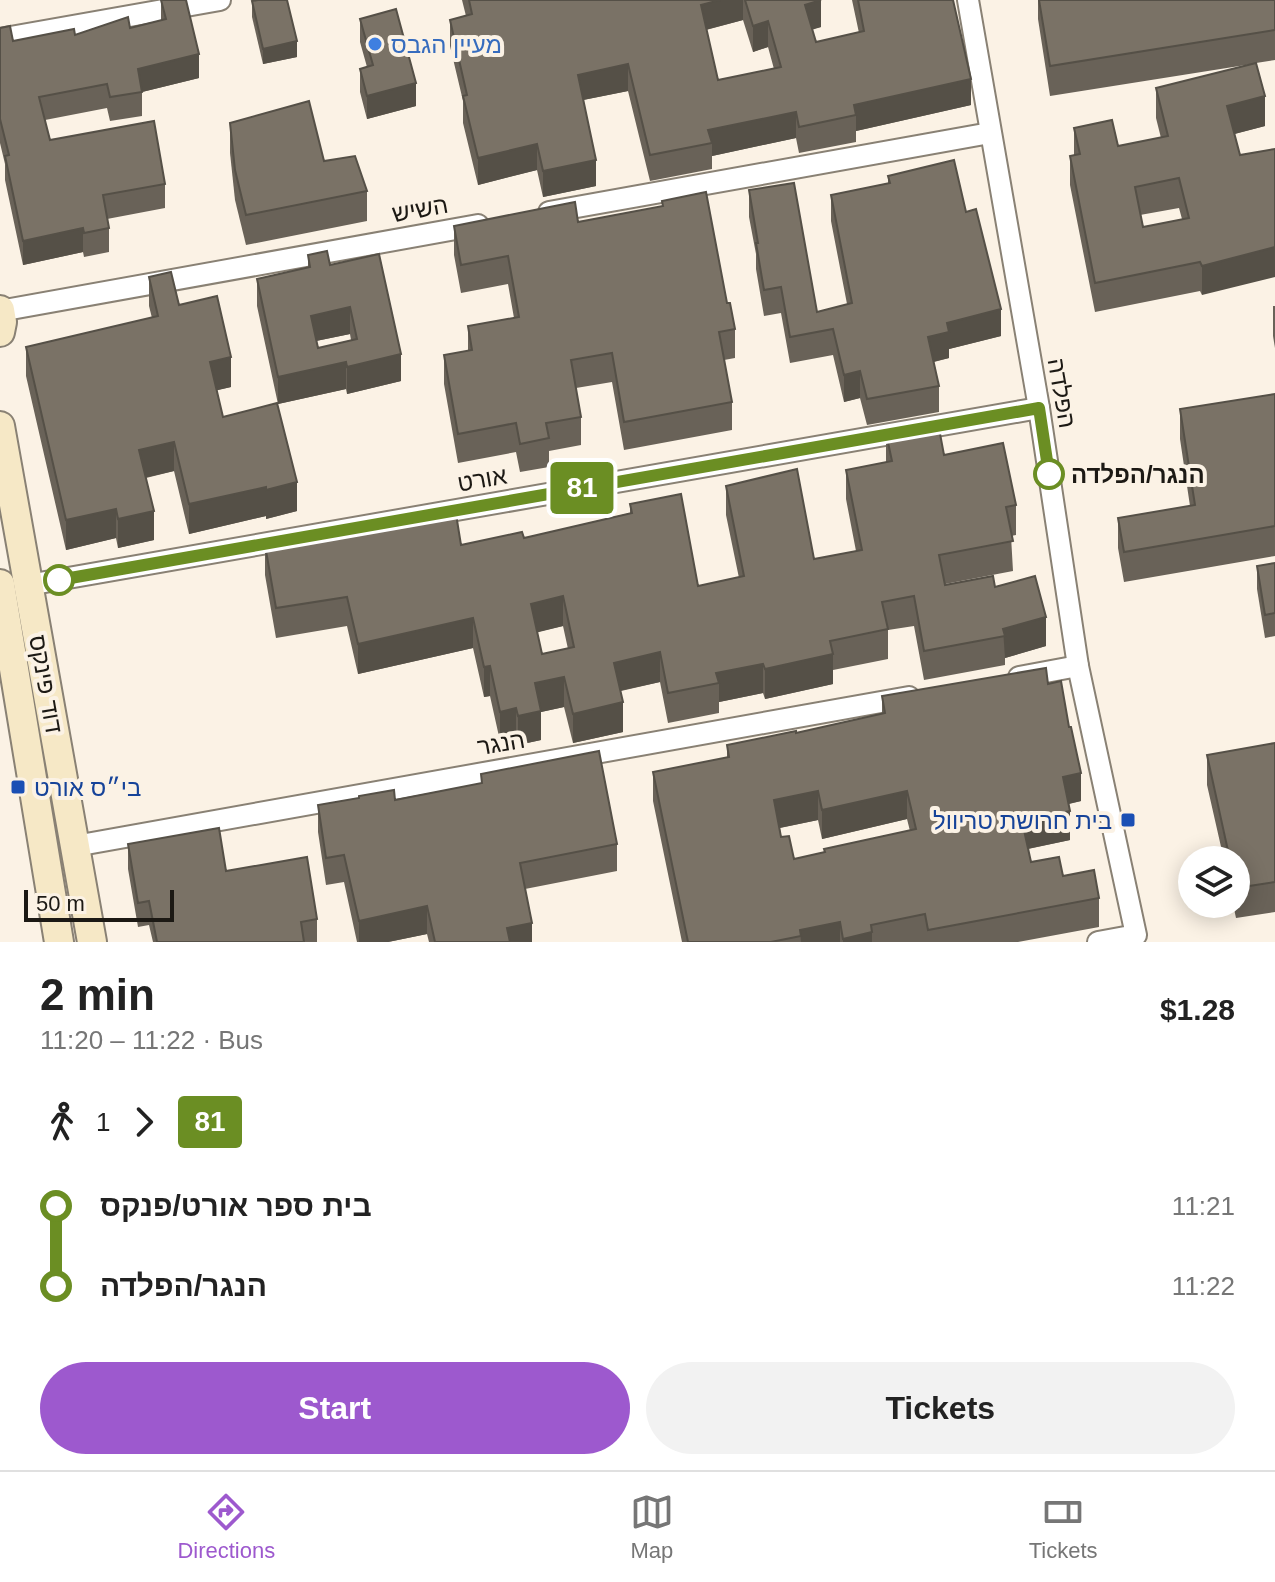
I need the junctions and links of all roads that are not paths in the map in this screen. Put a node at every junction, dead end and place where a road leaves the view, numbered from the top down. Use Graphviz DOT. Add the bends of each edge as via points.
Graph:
graph roads {
  1 [pos="220,0"];
  2 [pos="968,0"];
  3 [pos="0,39"];
  4 [pos="990,133"];
  5 [pos="534,215"];
  6 [pos="503,220"];
  7 [pos="0,310"];
  8 [pos="0,332"];
  9 [pos="1039,408"];
  10 [pos="0,426"];
  11 [pos="0,584"];
  12 [pos="10,588"];
  13 [pos="1078,666"];
  14 [pos="1000,680"];
  15 [pos="922,694"];
  16 [pos="75,846"];
  17 [pos="59,942"];
  18 [pos="92,942"];
  19 [pos="1098,942"];
  1 -- 3 [label="street"];
  2 -- 4 [label="street, הפלדה"];
  4 -- 5 [label="street"];
  4 -- 9 [label="street, הפלדה"];
  6 -- 7 [label="street, השיש"];
  7 -- 8 [label="street"];
  9 -- 12 [label="street, אורט"];
  9 -- 13 [label="street, הפלדה"];
  10 -- 12 [label="street, דוד פינקס"];
  11 -- 12 [label="street"];
  12 -- 16 [label="street, דוד פינקס"];
  12 -- 17 [label="street"];
  13 -- 14 [label="street"];
  13 -- 19 [label="street, הפלדה" via="1136,935"];
  15 -- 16 [label="street, הנגר"];
  16 -- 18 [label="street, דוד פינקס"];
}
